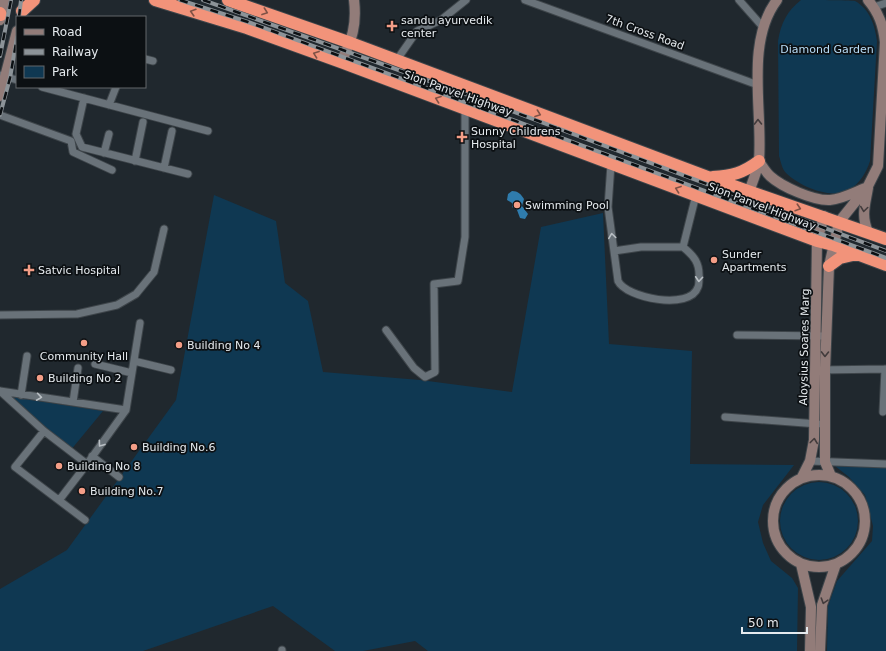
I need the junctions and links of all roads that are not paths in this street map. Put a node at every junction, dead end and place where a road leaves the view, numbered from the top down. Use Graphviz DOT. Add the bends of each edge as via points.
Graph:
graph roads {
  1 [pos="4,0"];
  2 [pos="34,0"];
  3 [pos="155,0"];
  4 [pos="228,0"];
  5 [pos="354,0"];
  6 [pos="466,0"];
  7 [pos="525,0"];
  8 [pos="739,0"];
  9 [pos="777,0"];
  10 [pos="871,3"];
  11 [pos="886,3"];
  12 [pos="22,9"];
  13 [pos="0,16"];
  14 [pos="762,26"];
  15 [pos="16,34"];
  16 [pos="351,43"];
  17 [pos="146,59"];
  18 [pos="153,61"];
  19 [pos="396,61"];
  20 [pos="341,62"];
  21 [pos="3,76"];
  22 [pos="16,80"];
  23 [pos="758,85"];
  24 [pos="50,88"];
  25 [pos="116,88"];
  26 [pos="66,90"];
  27 [pos="0,96"];
  28 [pos="84,98"];
  29 [pos="109,105"];
  30 [pos="465,110"];
  31 [pos="0,115"];
  32 [pos="143,122"];
  33 [pos="172,131"];
  34 [pos="208,131"];
  35 [pos="109,134"];
  36 [pos="104,152"];
  37 [pos="883,157"];
  38 [pos="135,161"];
  39 [pos="759,161"];
  40 [pos="611,164"];
  41 [pos="164,168"];
  42 [pos="112,170"];
  43 [pos="188,174"];
  44 [pos="708,177"];
  45 [pos="868,186"];
  46 [pos="748,191"];
  47 [pos="696,195"];
  48 [pos="741,212"];
  49 [pos="824,216"];
  50 [pos="839,222"];
  51 [pos="164,229"];
  52 [pos="868,232"];
  53 [pos="886,239"];
  54 [pos="817,241"];
  55 [pos="833,245"];
  56 [pos="683,247"];
  57 [pos="614,251"];
  58 [pos="857,254"];
  59 [pos="829,266"];
  60 [pos="886,266"];
  61 [pos="817,280"];
  62 [pos="828,281"];
  63 [pos="816,300"];
  64 [pos="827,301"];
  65 [pos="0,315"];
  66 [pos="140,323"];
  67 [pos="386,330"];
  68 [pos="737,335"];
  69 [pos="821,336"];
  70 [pos="27,356"];
  71 [pos="134,361"];
  72 [pos="95,364"];
  73 [pos="78,368"];
  74 [pos="885,369"];
  75 [pos="171,370"];
  76 [pos="820,370"];
  77 [pos="132,372"];
  78 [pos="0,391"];
  79 [pos="21,395"];
  80 [pos="73,402"];
  81 [pos="126,410"];
  82 [pos="883,412"];
  83 [pos="724,417"];
  84 [pos="815,424"];
  85 [pos="826,424"];
  86 [pos="44,431"];
  87 [pos="92,456"];
  88 [pos="810,461"];
  89 [pos="825,462"];
  90 [pos="87,464"];
  91 [pos="886,464"];
  92 [pos="831,476"];
  93 [pos="119,477"];
  94 [pos="802,477"];
  95 [pos="60,499"];
  96 [pos="85,520"];
  97 [pos="801,564"];
  98 [pos="836,564"];
  99 [pos="810,651"];
  100 [pos="820,651"];
  1 -- 13 [label="main road"];
  2 -- 12 [label="highway"];
  20 -- 3 [label="highway, Sion Panvel Highway, one-way" via="247,28"];
  4 -- 16 [label="highway, Sion Panvel Highway, one-way"];
  5 -- 16 [label="main road" via="356,19"];
  6 -- 19 [label="street" via="441,20 416,31"];
  7 -- 23 [label="street, 7th Cross Road"];
  8 -- 14 [label="street"];
  9 -- 14 [label="main road"];
  10 -- 11 [label="street"];
  10 -- 37 [label="main road" via="883,26 885,42"];
  14 -- 23 [label="main road"];
  15 -- 21 [label="main road"];
  16 -- 19 [label="highway, Sion Panvel Highway"];
  16 -- 20 [label="main road"];
  17 -- 18 [label="street"];
  19 -- 44 [label="highway, Sion Panvel Highway, one-way"];
  30 -- 20 [label="highway, Sion Panvel Highway, one-way"];
  21 -- 22 [label="street"];
  21 -- 27 [label="main road"];
  39 -- 23 [label="main road, one-way"];
  24 -- 26 [label="street"];
  25 -- 29 [label="street"];
  26 -- 28 [label="street"];
  28 -- 29 [label="street"];
  28 -- 36 [label="street" via="77,140 82,147"];
  29 -- 34 [label="street"];
  30 -- 40 [label="highway, Sion Panvel Highway"];
  30 -- 67 [label="street" via="466,236 458,281 434,284 435,372 425,377 414,368"];
  31 -- 42 [label="street" via="71,141 73,152"];
  32 -- 38 [label="street"];
  33 -- 41 [label="street"];
  35 -- 36 [label="street"];
  36 -- 38 [label="street"];
  37 -- 45 [label="main road"];
  38 -- 41 [label="street"];
  39 -- 44 [label="highway" via="746,171"];
  39 -- 45 [label="main road" via="770,176 812,197 829,200"];
  39 -- 46 [label="main road"];
  47 -- 40 [label="highway, Sion Panvel Highway, one-way"];
  57 -- 40 [label="street, one-way" via="608,208"];
  41 -- 43 [label="street"];
  44 -- 46 [label="highway, Sion Panvel Highway"];
  45 -- 50 [label="main road"];
  45 -- 52 [label="main road, one-way" via="863,213"];
  46 -- 48 [label="main road"];
  46 -- 49 [label="highway, Sion Panvel Highway, one-way"];
  47 -- 48 [label="highway, Sion Panvel Highway"];
  47 -- 56 [label="street"];
  48 -- 54 [label="highway, Sion Panvel Highway"];
  49 -- 50 [label="highway, Sion Panvel Highway"];
  49 -- 54 [label="main road, Aloysius Soares Marg"];
  50 -- 52 [label="highway, Sion Panvel Highway"];
  50 -- 55 [label="main road, Aloysius Soares Marg"];
  51 -- 65 [label="street" via="154,272 136,294 117,305 77,314"];
  52 -- 53 [label="highway, Sion Panvel Highway"];
  54 -- 55 [label="highway, Sion Panvel Highway"];
  54 -- 61 [label="main road, Aloysius Soares Marg"];
  55 -- 58 [label="highway, Sion Panvel Highway"];
  55 -- 59 [label="main road, Aloysius Soares Marg"];
  56 -- 57 [label="street" via="641,247"];
  56 -- 57 [label="street, one-way" via="695,258 700,269 698,287 686,298 670,301 655,299 620,286"];
  58 -- 59 [label="highway" via="840,258"];
  58 -- 60 [label="highway, Sion Panvel Highway"];
  59 -- 62 [label="main road, Aloysius Soares Marg"];
  61 -- 62 [label="main road"];
  61 -- 63 [label="main road, Aloysius Soares Marg"];
  62 -- 64 [label="main road, Aloysius Soares Marg"];
  63 -- 64 [label="main road"];
  63 -- 69 [label="main road, Aloysius Soares Marg"];
  64 -- 69 [label="main road, Aloysius Soares Marg"];
  66 -- 71 [label="street"];
  68 -- 69 [label="street"];
  69 -- 76 [label="main road, Aloysius Soares Marg"];
  70 -- 79 [label="street"];
  71 -- 75 [label="street"];
  71 -- 77 [label="street"];
  72 -- 77 [label="street"];
  73 -- 80 [label="street"];
  74 -- 76 [label="street"];
  74 -- 82 [label="street"];
  76 -- 84 [label="main road, Aloysius Soares Marg"];
  76 -- 85 [label="main road, Aloysius Soares Marg"];
  77 -- 81 [label="street"];
  78 -- 79 [label="street"];
  78 -- 86 [label="street"];
  79 -- 80 [label="street, one-way"];
  80 -- 81 [label="street"];
  81 -- 87 [label="street, one-way"];
  83 -- 84 [label="street"];
  84 -- 85 [label="street"];
  88 -- 84 [label="main road, Aloysius Soares Marg, one-way"];
  85 -- 89 [label="main road, Aloysius Soares Marg"];
  86 -- 90 [label="street"];
  86 -- 95 [label="street" via="15,467"];
  87 -- 90 [label="street"];
  87 -- 93 [label="street"];
  88 -- 89 [label="street"];
  88 -- 94 [label="main road, Aloysius Soares Marg"];
  89 -- 91 [label="street"];
  89 -- 92 [label="main road, Aloysius Soares Marg"];
  90 -- 95 [label="street"];
  92 -- 94 [label="main road" via="816,474"];
  92 -- 98 [label="main road" via="855,491 863,504 866,518 858,546 849,557"];
  94 -- 97 [label="main road" via="788,485 778,498 773,512 773,528 778,543 788,556"];
  95 -- 96 [label="street"];
  97 -- 98 [label="main road" via="825,567"];
  97 -- 99 [label="main road" via="811,607"];
  98 -- 100 [label="main road, one-way" via="822,605"];
}
